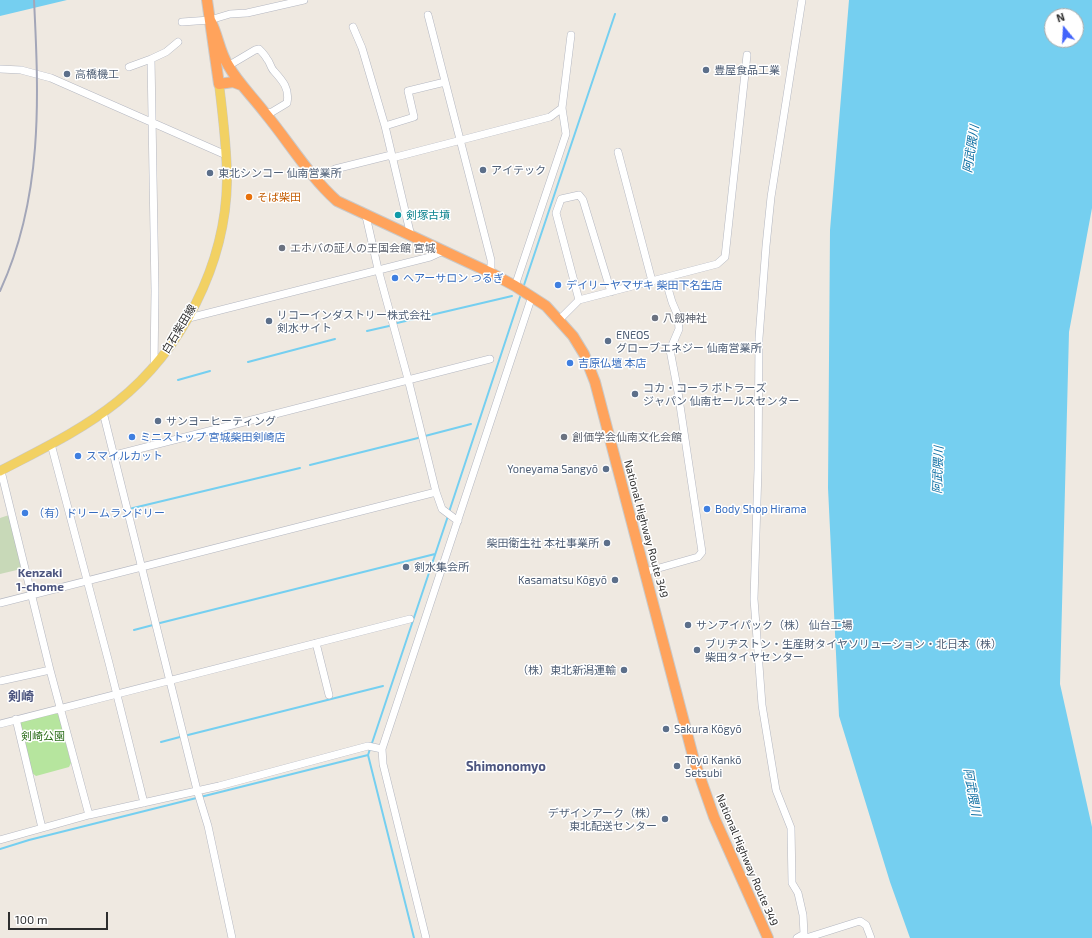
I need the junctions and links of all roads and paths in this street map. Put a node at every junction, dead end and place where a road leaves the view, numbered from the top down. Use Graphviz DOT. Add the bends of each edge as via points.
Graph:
graph roads {
  1 [pos="304,0"];
  2 [pos="802,0"];
  3 [pos="208,3"];
  4 [pos="428,15"];
  5 [pos="210,20"];
  6 [pos="182,22"];
  7 [pos="354,27"];
  8 [pos="571,35"];
  9 [pos="178,42"];
  10 [pos="747,55"];
  11 [pos="151,59"];
  12 [pos="129,66"];
  13 [pos="228,66"];
  14 [pos="0,69"];
  15 [pos="446,82"];
  16 [pos="218,84"];
  17 [pos="241,85"];
  18 [pos="562,108"];
  19 [pos="265,113"];
  20 [pos="152,124"];
  21 [pos="384,126"];
  22 [pos="460,141"];
  23 [pos="618,152"];
  24 [pos="226,155"];
  25 [pos="392,156"];
  26 [pos="316,180"];
  27 [pos="366,216"];
  28 [pos="411,236"];
  29 [pos="443,251"];
  30 [pos="378,269"];
  31 [pos="491,273"];
  32 [pos="665,278"];
  33 [pos="652,281"];
  34 [pos="517,287"];
  35 [pos="611,292"];
  36 [pos="530,295"];
  37 [pos="580,300"];
  38 [pos="189,318"];
  39 [pos="560,319"];
  40 [pos="490,359"];
  41 [pos="154,367"];
  42 [pos="408,379"];
  43 [pos="103,412"];
  44 [pos="50,444"];
  45 [pos="114,455"];
  46 [pos="1,471"];
  47 [pos="436,492"];
  48 [pos="456,521"];
  49 [pos="141,568"];
  50 [pos="645,572"];
  51 [pos="87,581"];
  52 [pos="32,594"];
  53 [pos="0,603"];
  54 [pos="410,619"];
  55 [pos="316,643"];
  56 [pos="50,670"];
  57 [pos="170,680"];
  58 [pos="0,682"];
  59 [pos="117,693"];
  60 [pos="328,695"];
  61 [pos="61,707"];
  62 [pos="16,719"];
  63 [pos="0,724"];
  64 [pos="380,749"];
  65 [pos="199,794"];
  66 [pos="144,803"];
  67 [pos="89,815"];
  68 [pos="42,828"];
  69 [pos="0,840"];
  70 [pos="232,938"];
  71 [pos="426,938"];
  72 [pos="768,938"];
  73 [pos="797,938"];
  74 [pos="806,938"];
  75 [pos="871,938"];
  1 -- 5 [label="street"];
  2 -- 73 [label="street" via="766,246 760,338 754,562 754,598 762,705 776,790 791,828 792,883 798,893 803,915 804,934"];
  3 -- 5 [label="highway"];
  4 -- 15 [label="street"];
  5 -- 6 [label="street"];
  5 -- 13 [label="highway, National Highway Route 349"];
  5 -- 16 [label="highway"];
  7 -- 21 [label="street"];
  8 -- 18 [label="street"];
  9 -- 11 [label="street" via="166,52"];
  10 -- 32 [label="street" via="725,258 717,264"];
  11 -- 12 [label="street"];
  11 -- 20 [label="street"];
  13 -- 17 [label="highway, National Highway Route 349"];
  13 -- 19 [label="street" via="259,49 268,59 288,91 288,98 287,103"];
  14 -- 20 [label="street" via="21,70 51,78"];
  15 -- 21 [label="street" via="408,91 414,117"];
  15 -- 22 [label="street"];
  16 -- 17 [label="highway" via="233,82"];
  16 -- 24 [label="main road, 白石柴田線"];
  17 -- 19 [label="highway, National Highway Route 349"];
  18 -- 22 [label="street" via="550,117"];
  18 -- 34 [label="street" via="566,134"];
  19 -- 26 [label="highway, National Highway Route 349"];
  20 -- 24 [label="street"];
  20 -- 41 [label="street"];
  21 -- 25 [label="street"];
  22 -- 25 [label="street"];
  22 -- 31 [label="street"];
  23 -- 33 [label="street"];
  24 -- 38 [label="main road, 白石柴田線" via="226,196 219,238 214,259"];
  25 -- 26 [label="street" via="335,169"];
  25 -- 28 [label="street"];
  26 -- 27 [label="highway, National Highway Route 349" via="337,201"];
  27 -- 28 [label="highway, National Highway Route 349"];
  27 -- 30 [label="street"];
  28 -- 29 [label="highway, National Highway Route 349"];
  29 -- 30 [label="street"];
  29 -- 31 [label="highway, National Highway Route 349"];
  30 -- 38 [label="street"];
  30 -- 42 [label="street"];
  31 -- 34 [label="highway, National Highway Route 349"];
  32 -- 33 [label="street"];
  32 -- 50 [label="street" via="678,316 679,329 670,350 702,552 698,557"];
  33 -- 35 [label="street"];
  34 -- 36 [label="highway, National Highway Route 349"];
  35 -- 37 [label="street"];
  35 -- 37 [label="street" via="583,200 579,195 561,199 556,213"];
  36 -- 39 [label="highway, National Highway Route 349"];
  36 -- 48 [label="street"];
  37 -- 39 [label="street"];
  38 -- 41 [label="main road, 白石柴田線"];
  39 -- 50 [label="highway, National Highway Route 349" via="590,366"];
  40 -- 42 [label="street"];
  41 -- 43 [label="main road, 白石柴田線"];
  42 -- 45 [label="street"];
  42 -- 47 [label="street"];
  43 -- 44 [label="main road, 白石柴田線"];
  43 -- 45 [label="street"];
  44 -- 46 [label="main road, 白石柴田線"];
  44 -- 51 [label="street"];
  45 -- 49 [label="street"];
  46 -- 52 [label="street"];
  47 -- 48 [label="street" via="442,509"];
  47 -- 49 [label="street"];
  48 -- 64 [label="street"];
  49 -- 51 [label="street"];
  49 -- 57 [label="street"];
  50 -- 72 [label="highway, National Highway Route 349" via="680,709 705,791 727,849"];
  51 -- 52 [label="street"];
  51 -- 59 [label="street"];
  52 -- 53 [label="street"];
  52 -- 56 [label="street"];
  54 -- 55 [label="street"];
  55 -- 57 [label="street"];
  55 -- 60 [label="street"];
  56 -- 58 [label="street"];
  56 -- 61 [label="street"];
  57 -- 59 [label="street"];
  57 -- 65 [label="street"];
  59 -- 61 [label="street"];
  59 -- 66 [label="street"];
  61 -- 62 [label="street"];
  61 -- 67 [label="street"];
  62 -- 63 [label="street"];
  62 -- 68 [label="street"];
  64 -- 65 [label="street" via="368,746"];
  64 -- 71 [label="street"];
  65 -- 66 [label="street"];
  65 -- 70 [label="street"];
  66 -- 67 [label="street"];
  67 -- 68 [label="street"];
  68 -- 69 [label="street"];
  74 -- 75 [label="street" via="860,921 866,925"];
}
